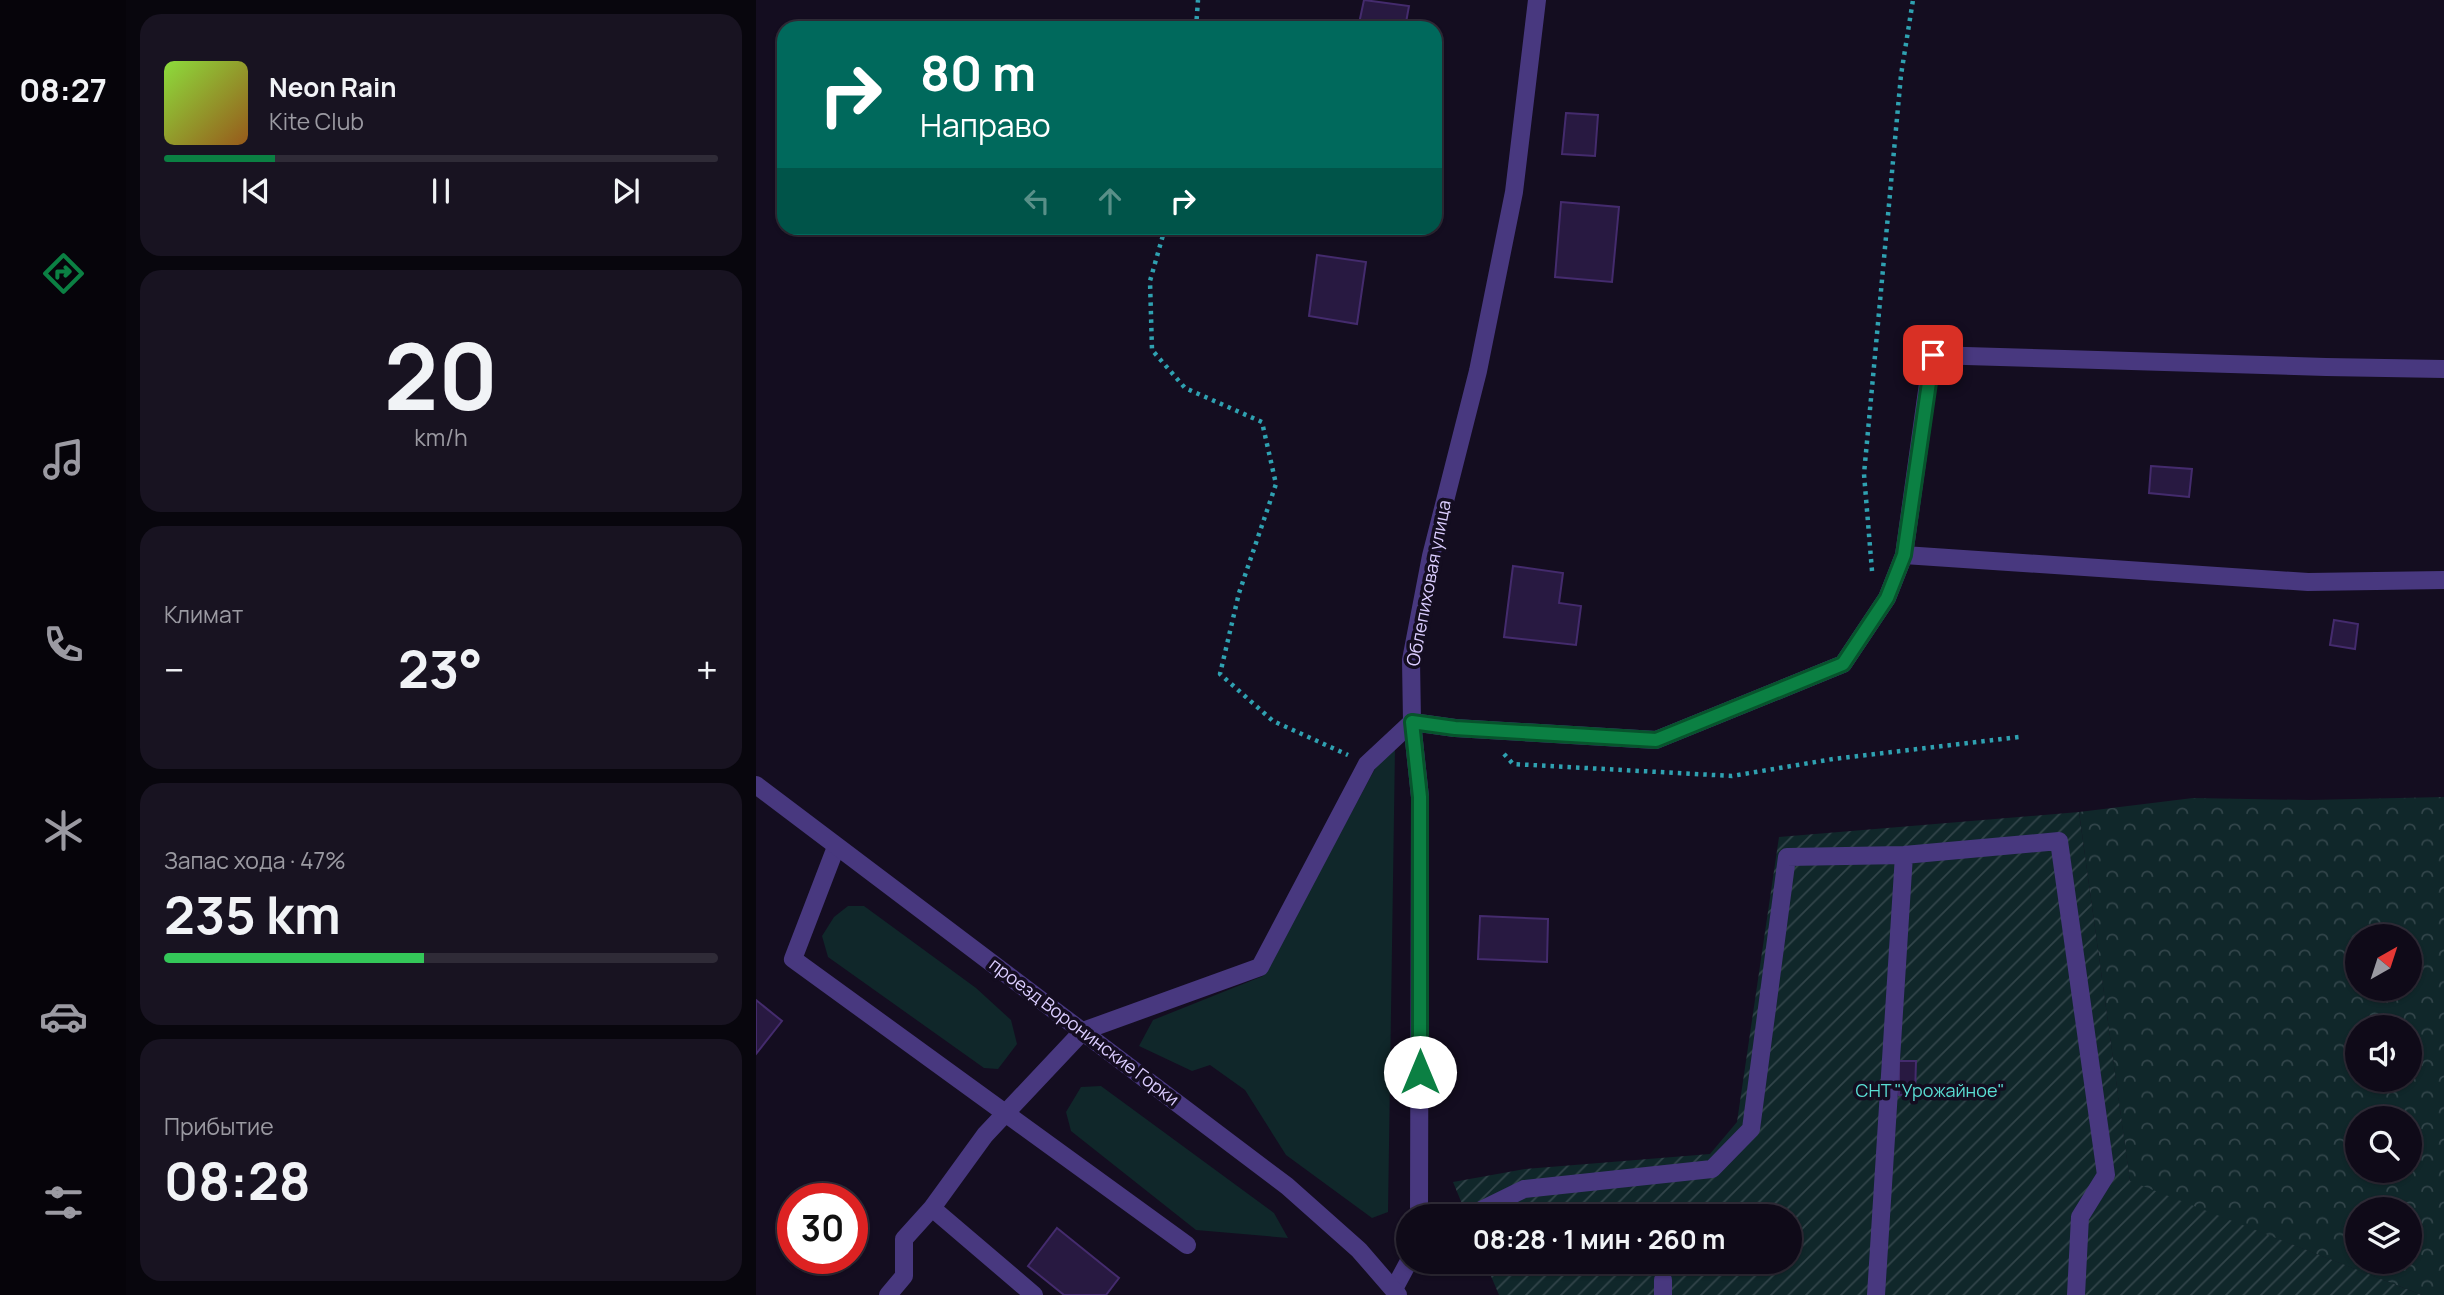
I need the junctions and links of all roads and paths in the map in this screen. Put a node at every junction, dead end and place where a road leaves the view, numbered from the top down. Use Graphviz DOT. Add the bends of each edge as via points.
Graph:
graph roads {
  1 [pos="1198,0"];
  2 [pos="1537,0"];
  3 [pos="1913,0"];
  4 [pos="1196,21"];
  5 [pos="1163,235"];
  6 [pos="2444,369"];
  7 [pos="1904,555"];
  8 [pos="2444,580"];
  9 [pos="1875,614"];
  10 [pos="1412,722"];
  11 [pos="1483,729"];
  12 [pos="2019,737"];
  13 [pos="1367,764"];
  14 [pos="756,785"];
  15 [pos="836,847"];
  16 [pos="1904,855"];
  17 [pos="1083,1031"];
  18 [pos="1006,1113"];
  19 [pos="1419,1204"];
  20 [pos="1493,1204"];
  21 [pos="932,1208"];
  22 [pos="1187,1245"];
  23 [pos="1404,1274"];
  24 [pos="1396,1292"];
  25 [pos="888,1295"];
  26 [pos="1034,1295"];
  27 [pos="1876,1295"];
  28 [pos="2076,1295"];
  1 -- 4 [label="path"];
  2 -- 10 [label="street, Облепиховая улица" via="1514,192 1411,660"];
  3 -- 9 [label="path" via="1901,75 1864,474"];
  5 -- 13 [label="path" via="1150,281 1152,350 1185,388 1262,422 1276,484 1239,593 1220,674 1273,721"];
  6 -- 7 [label="street" via="1933,355"];
  7 -- 8 [label="street" via="2308,582"];
  7 -- 9 [label="street" via="1887,598"];
  9 -- 11 [label="street" via="1843,664 1656,740"];
  10 -- 11 [label="street"];
  10 -- 13 [label="street"];
  10 -- 19 [label="street, Облепиховая улица" via="1420,797"];
  11 -- 12 [label="path" via="1513,764 1732,776"];
  13 -- 17 [label="street" via="1259,967"];
  14 -- 15 [label="street, проезд Воронинские Горки"];
  15 -- 17 [label="street, проезд Воронинские Горки"];
  15 -- 18 [label="street" via="793,959"];
  16 -- 20 [label="street" via="1787,857 1751,1129 1712,1169 1524,1189"];
  16 -- 27 [label="street"];
  16 -- 28 [label="street" via="2059,841 2106,1175 2080,1217"];
  17 -- 18 [label="street"];
  17 -- 24 [label="street, проезд Воронинские Горки" via="1287,1186 1359,1250"];
  18 -- 21 [label="street"];
  18 -- 22 [label="street"];
  21 -- 25 [label="street" via="904,1238 904,1276"];
  21 -- 26 [label="street"];
  23 -- 24 [label="street"];
}
